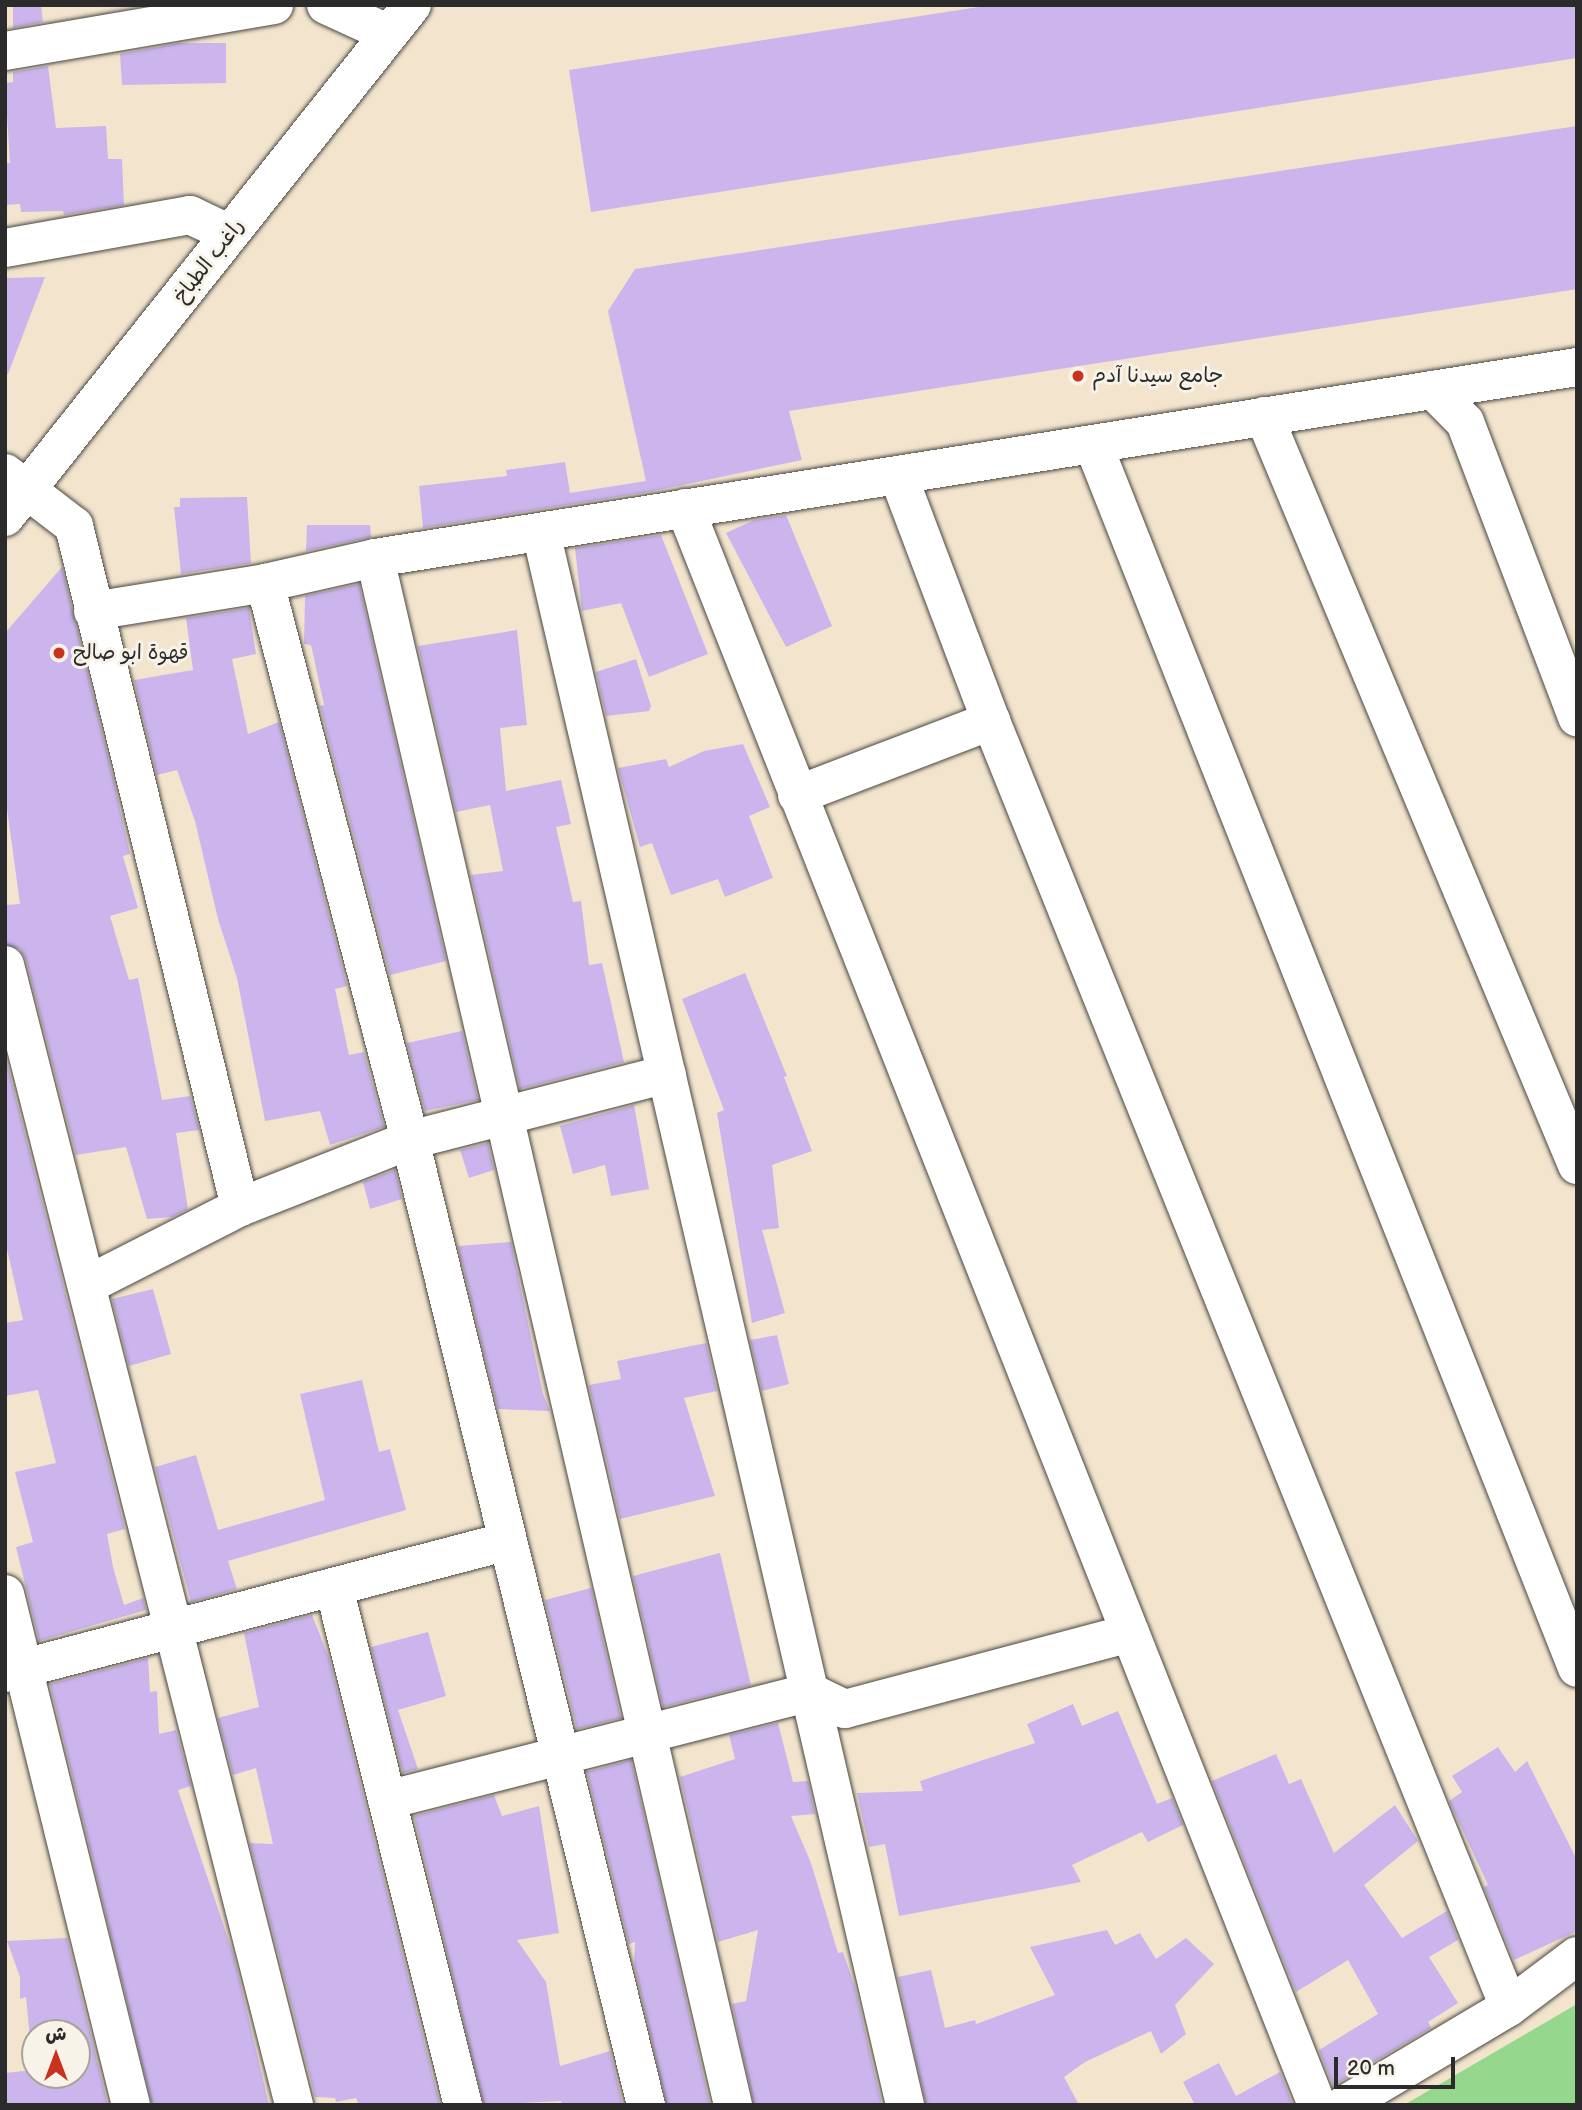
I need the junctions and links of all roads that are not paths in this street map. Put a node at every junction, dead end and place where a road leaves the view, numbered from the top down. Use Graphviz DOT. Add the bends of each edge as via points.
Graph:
graph roads {
  1 [pos="274,5"];
  2 [pos="326,5"];
  3 [pos="400,20"];
  4 [pos="5,51"];
  5 [pos="230,234"];
  6 [pos="5,248"];
  7 [pos="1577,367"];
  8 [pos="1433,390"];
  9 [pos="1264,416"];
  10 [pos="1093,444"];
  11 [pos="898,475"];
  12 [pos="13,493"];
  13 [pos="685,508"];
  14 [pos="541,531"];
  15 [pos="375,558"];
  16 [pos="265,583"];
  17 [pos="93,611"];
  18 [pos="1577,717"];
  19 [pos="991,721"];
  20 [pos="797,795"];
  21 [pos="5,965"];
  22 [pos="667,1074"];
  23 [pos="504,1114"];
  24 [pos="410,1140"];
  25 [pos="1577,1165"];
  26 [pos="240,1207"];
  27 [pos="87,1284"];
  28 [pos="508,1541"];
  29 [pos="334,1587"];
  30 [pos="5,1594"];
  31 [pos="175,1629"];
  32 [pos="1130,1633"];
  33 [pos="1577,1668"];
  34 [pos="14,1670"];
  35 [pos="810,1692"];
  36 [pos="649,1733"];
  37 [pos="560,1756"];
  38 [pos="387,1800"];
  39 [pos="1577,1956"];
  40 [pos="1509,2007"];
  41 [pos="131,2105"];
  42 [pos="294,2105"];
  43 [pos="463,2105"];
  44 [pos="646,2105"];
  45 [pos="733,2105"];
  46 [pos="905,2105"];
  47 [pos="1317,2105"];
  48 [pos="1344,2105"];
  1 -- 4 [label="street"];
  2 -- 3 [label="street"];
  3 -- 5 [label="street, راغب الطباخ"];
  5 -- 6 [label="street" via="190,215"];
  5 -- 12 [label="street, راغب الطباخ"];
  7 -- 8 [label="street"];
  8 -- 9 [label="street"];
  8 -- 18 [label="street" via="1465,422"];
  9 -- 10 [label="street"];
  9 -- 25 [label="street"];
  10 -- 11 [label="street"];
  10 -- 33 [label="street"];
  11 -- 13 [label="street"];
  11 -- 19 [label="street"];
  12 -- 17 [label="street" via="74,526"];
  13 -- 14 [label="street"];
  13 -- 20 [label="street"];
  14 -- 15 [label="street"];
  14 -- 22 [label="street"];
  15 -- 16 [label="street"];
  15 -- 23 [label="street"];
  16 -- 17 [label="street"];
  16 -- 24 [label="street"];
  17 -- 26 [label="street"];
  19 -- 20 [label="street"];
  19 -- 40 [label="street"];
  20 -- 32 [label="street"];
  21 -- 27 [label="street"];
  22 -- 23 [label="street"];
  22 -- 35 [label="street"];
  23 -- 24 [label="street"];
  23 -- 36 [label="street"];
  24 -- 26 [label="street"];
  24 -- 28 [label="street"];
  26 -- 27 [label="street"];
  27 -- 31 [label="street"];
  28 -- 29 [label="street"];
  28 -- 37 [label="street"];
  29 -- 31 [label="street"];
  29 -- 38 [label="street"];
  30 -- 34 [label="street"];
  31 -- 34 [label="street"];
  31 -- 42 [label="street"];
  32 -- 35 [label="street" via="845,1709"];
  32 -- 47 [label="street"];
  34 -- 41 [label="street"];
  35 -- 36 [label="street"];
  35 -- 46 [label="street"];
  36 -- 37 [label="street"];
  36 -- 45 [label="street"];
  37 -- 38 [label="street"];
  37 -- 44 [label="street"];
  38 -- 43 [label="street"];
  39 -- 40 [label="street"];
  40 -- 48 [label="street"];
}
